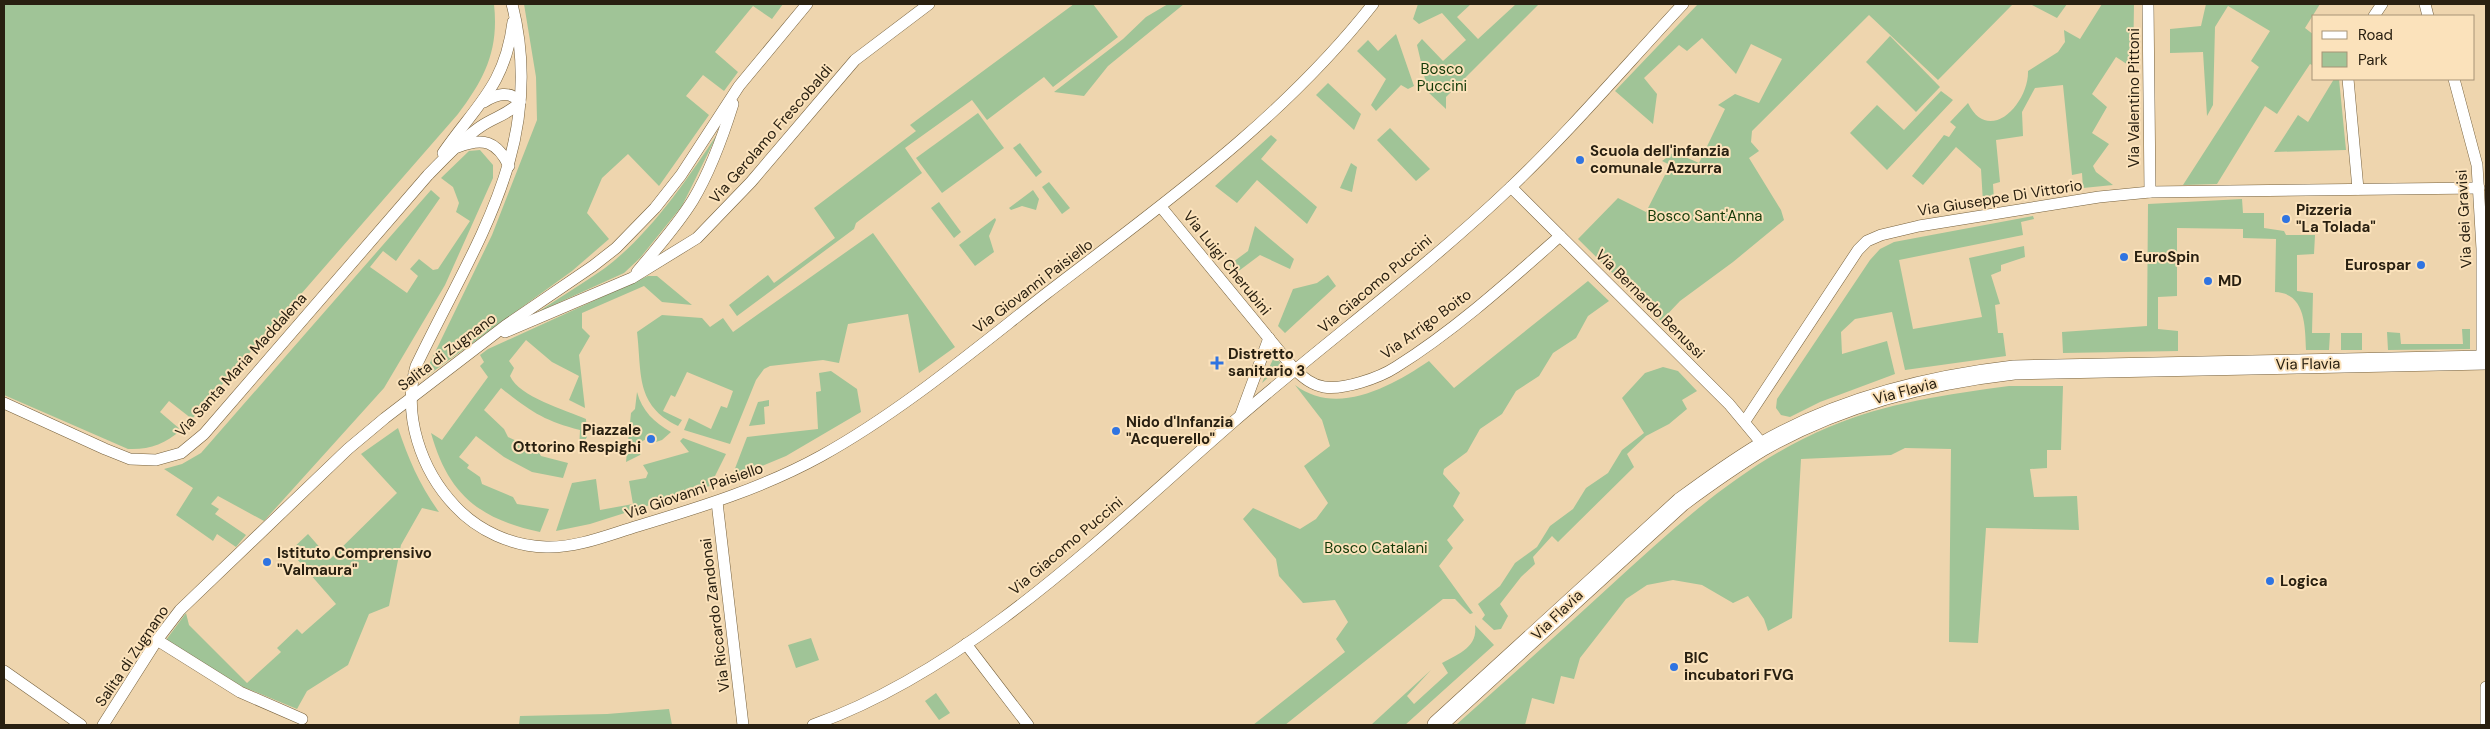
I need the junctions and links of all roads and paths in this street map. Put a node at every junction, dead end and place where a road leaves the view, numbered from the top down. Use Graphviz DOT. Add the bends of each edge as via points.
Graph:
graph roads {
  1 [pos="807,4"];
  2 [pos="929,4"];
  3 [pos="1373,4"];
  4 [pos="1684,4"];
  5 [pos="2148,4"];
  6 [pos="2382,4"];
  7 [pos="513,7"];
  8 [pos="2375,15"];
  9 [pos="2348,80"];
  10 [pos="2454,80"];
  11 [pos="739,86"];
  12 [pos="520,102"];
  13 [pos="483,103"];
  14 [pos="454,149"];
  15 [pos="509,166"];
  16 [pos="428,175"];
  17 [pos="1511,187"];
  18 [pos="2479,188"];
  19 [pos="2358,189"];
  20 [pos="2150,192"];
  21 [pos="1161,207"];
  22 [pos="1560,236"];
  23 [pos="632,278"];
  24 [pos="490,338"];
  25 [pos="1269,338"];
  26 [pos="2484,360"];
  27 [pos="1295,370"];
  28 [pos="410,397"];
  29 [pos="4,403"];
  30 [pos="1240,416"];
  31 [pos="1745,421"];
  32 [pos="1764,446"];
  33 [pos="717,502"];
  34 [pos="157,640"];
  35 [pos="966,644"];
  36 [pos="5,673"];
  37 [pos="2486,687"];
  38 [pos="302,719"];
  39 [pos="81,725"];
  40 [pos="103,725"];
  41 [pos="743,725"];
  42 [pos="813,725"];
  43 [pos="1028,725"];
  44 [pos="1437,725"];
  45 [pos="2486,725"];
  1 -- 11 [label="street, Salita di Zugnano"];
  2 -- 23 [label="street, Via Gerolamo Frescobaldi" via="855,60 758,175 703,232 677,252"];
  3 -- 21 [label="street, Via Giovanni Paisiello" via="1344,40 1288,98 1229,152"];
  4 -- 17 [label="street, Via Giacomo Puccini"];
  5 -- 20 [label="street, Via Valentino Pittoni"];
  6 -- 8 [label="street"];
  7 -- 12 [label="street, Via Santa Maria Maddalena" via="521,55"];
  7 -- 13 [label="street, Via Santa Maria Maddalena" via="503,64"];
  9 -- 19 [label="street"];
  10 -- 18 [label="street, Via dei Gravisi" via="2477,165"];
  11 -- 23 [label="street, Via Gerolamo Frescobaldi" via="721,140 694,198 676,226"];
  11 -- 24 [label="street, Salita di Zugnano" via="681,175 638,226 593,266"];
  12 -- 13 [label="street, Via Santa Maria Maddalena" via="512,95 502,94"];
  12 -- 14 [label="street, Via Santa Maria Maddalena" via="508,113 483,124"];
  12 -- 15 [label="street, Via Giovanni Paisiello"];
  13 -- 16 [label="street, Via Santa Maria Maddalena"];
  14 -- 15 [label="street, Via Santa Maria Maddalena" via="471,142 485,141 504,154"];
  14 -- 16 [label="street, Via Santa Maria Maddalena"];
  15 -- 28 [label="street, Via Giovanni Paisiello" via="472,256 416,366"];
  16 -- 29 [label="street, Via Santa Maria Maddalena" via="204,434 181,453 156,460 130,459"];
  17 -- 22 [label="street, Via Bernardo Benussi"];
  17 -- 27 [label="street, Via Giacomo Puccini" via="1365,314"];
  18 -- 19 [label="street, Via Giuseppe Di Vittorio"];
  18 -- 26 [label="street, Via dei Gravisi"];
  19 -- 20 [label="street, Via Giuseppe Di Vittorio"];
  20 -- 31 [label="street, Via Giuseppe Di Vittorio" via="1919,226 1867,241"];
  21 -- 25 [label="street, Via Luigi Cherubini"];
  21 -- 33 [label="street, Via Giovanni Paisiello" via="855,436 783,476"];
  22 -- 27 [label="street, Via Arrigo Boito" via="1500,288 1395,368 1363,382 1326,387 1310,383"];
  22 -- 31 [label="street, Via Bernardo Benussi"];
  23 -- 24 [label="street, Via Gerolamo Frescobaldi"];
  24 -- 28 [label="street, Salita di Zugnano"];
  25 -- 27 [label="street, Via Luigi Cherubini"];
  25 -- 30 [label="street, Via Luigi Cherubini"];
  26 -- 32 [label="main road, Via Flavia" via="2014,370 1975,374 1911,387 1859,404"];
  27 -- 30 [label="street, Via Giacomo Puccini"];
  28 -- 33 [label="street, Via Giovanni Paisiello" via="412,418 423,455 444,494 467,518 508,540 544,547 583,543"];
  28 -- 34 [label="street, Salita di Zugnano" via="348,449 194,595"];
  30 -- 35 [label="street, Via Giacomo Puccini" via="1004,618"];
  31 -- 32 [label="street, Via Bernardo Benussi"];
  32 -- 44 [label="main road, Via Flavia" via="1682,502"];
  33 -- 41 [label="street, Via Riccardo Zandonai"];
  34 -- 38 [label="street" via="240,692"];
  34 -- 40 [label="street, Salita di Zugnano"];
  35 -- 42 [label="street, Via Giacomo Puccini" via="868,702"];
  35 -- 43 [label="street"];
  36 -- 39 [label="street"];
  37 -- 45 [label="street"];
}
